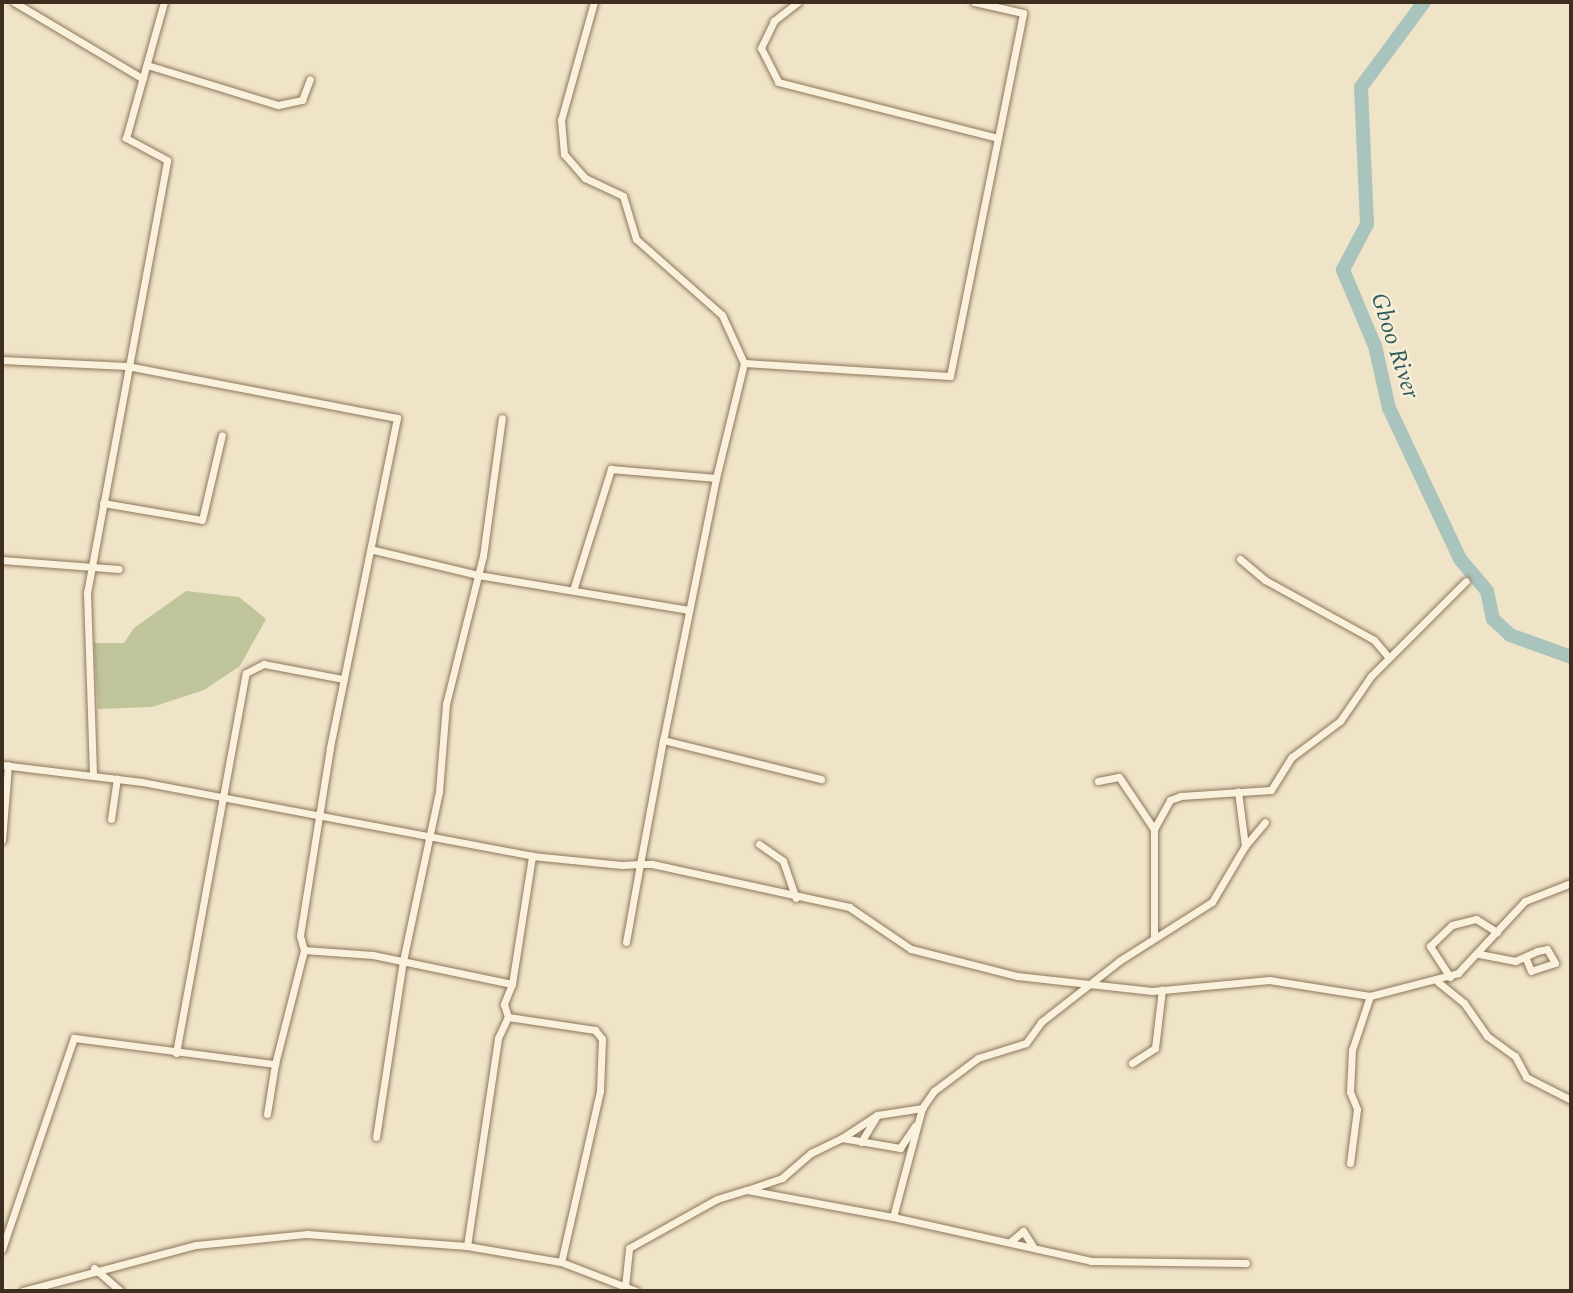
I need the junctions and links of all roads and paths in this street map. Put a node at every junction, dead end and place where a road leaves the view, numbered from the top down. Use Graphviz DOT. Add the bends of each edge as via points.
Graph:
graph roads {
  1 [pos="14,2"];
  2 [pos="164,2"];
  3 [pos="594,2"];
  4 [pos="798,2"];
  5 [pos="974,2"];
  6 [pos="147,65"];
  7 [pos="143,79"];
  8 [pos="310,79"];
  9 [pos="997,138"];
  10 [pos="2,360"];
  11 [pos="744,363"];
  12 [pos="127,366"];
  13 [pos="502,418"];
  14 [pos="222,435"];
  15 [pos="716,478"];
  16 [pos="103,503"];
  17 [pos="374,550"];
  18 [pos="1240,559"];
  19 [pos="2,560"];
  20 [pos="92,565"];
  21 [pos="119,569"];
  22 [pos="478,575"];
  23 [pos="1466,581"];
  24 [pos="574,587"];
  25 [pos="689,610"];
  26 [pos="1389,658"];
  27 [pos="344,678"];
  28 [pos="663,740"];
  29 [pos="5,765"];
  30 [pos="93,774"];
  31 [pos="117,778"];
  32 [pos="821,779"];
  33 [pos="1098,781"];
  34 [pos="1238,791"];
  35 [pos="223,799"];
  36 [pos="322,814"];
  37 [pos="111,818"];
  38 [pos="1265,822"];
  39 [pos="1154,829"];
  40 [pos="427,834"];
  41 [pos="2,840"];
  42 [pos="759,844"];
  43 [pos="1245,846"];
  44 [pos="532,856"];
  45 [pos="640,864"];
  46 [pos="1571,883"];
  47 [pos="796,899"];
  48 [pos="1497,932"];
  49 [pos="1154,936"];
  50 [pos="626,942"];
  51 [pos="304,950"];
  52 [pos="1479,954"];
  53 [pos="1525,957"];
  54 [pos="403,961"];
  55 [pos="1450,977"];
  56 [pos="1438,982"];
  57 [pos="512,984"];
  58 [pos="1089,985"];
  59 [pos="1162,989"];
  60 [pos="1370,996"];
  61 [pos="508,1017"];
  62 [pos="176,1053"];
  63 [pos="1132,1063"];
  64 [pos="275,1064"];
  65 [pos="1571,1100"];
  66 [pos="922,1108"];
  67 [pos="267,1114"];
  68 [pos="877,1115"];
  69 [pos="918,1122"];
  70 [pos="376,1137"];
  71 [pos="842,1138"];
  72 [pos="861,1142"];
  73 [pos="1350,1163"];
  74 [pos="747,1190"];
  75 [pos="893,1217"];
  76 [pos="467,1246"];
  77 [pos="2,1249"];
  78 [pos="561,1262"];
  79 [pos="1246,1263"];
  80 [pos="94,1268"];
  81 [pos="625,1287"];
  82 [pos="23,1291"];
  83 [pos="120,1291"];
  84 [pos="636,1291"];
  1 -- 7 [label="street"];
  2 -- 6 [label="street"];
  3 -- 11 [label="street" via="561,120 564,153 585,178 623,196 636,239 722,315"];
  4 -- 9 [label="street" via="774,20 761,48 778,82"];
  5 -- 9 [label="street" via="1023,13"];
  6 -- 7 [label="street"];
  6 -- 8 [label="street" via="278,105 302,100"];
  7 -- 12 [label="street" via="126,138 167,160"];
  9 -- 11 [label="street" via="950,376"];
  10 -- 12 [label="street"];
  11 -- 15 [label="street"];
  12 -- 16 [label="street"];
  12 -- 17 [label="street" via="397,418"];
  13 -- 22 [label="street"];
  14 -- 16 [label="street" via="202,520"];
  15 -- 24 [label="street" via="611,469"];
  15 -- 25 [label="street"];
  16 -- 20 [label="street"];
  17 -- 22 [label="street"];
  17 -- 27 [label="street"];
  18 -- 26 [label="street" via="1265,580 1374,640"];
  19 -- 20 [label="street"];
  20 -- 21 [label="street"];
  20 -- 30 [label="street" via="87,593"];
  22 -- 24 [label="street"];
  22 -- 40 [label="street" via="456,652 439,791"];
  23 -- 26 [label="street"];
  24 -- 25 [label="street"];
  25 -- 28 [label="street"];
  26 -- 34 [label="street" via="1340,721 1292,757 1271,790"];
  27 -- 35 [label="street" via="264,664 246,673"];
  27 -- 36 [label="street"];
  28 -- 32 [label="street"];
  28 -- 45 [label="street"];
  29 -- 30 [label="street"];
  29 -- 41 [label="street"];
  30 -- 31 [label="street"];
  31 -- 35 [label="street"];
  31 -- 37 [label="street"];
  33 -- 39 [label="street" via="1119,777"];
  34 -- 39 [label="street" via="1170,800"];
  34 -- 43 [label="street"];
  35 -- 36 [label="street"];
  35 -- 62 [label="street"];
  36 -- 40 [label="street"];
  36 -- 51 [label="street" via="300,936"];
  38 -- 43 [label="street"];
  39 -- 49 [label="street"];
  40 -- 44 [label="street"];
  40 -- 54 [label="street"];
  42 -- 47 [label="street" via="783,861"];
  43 -- 49 [label="street" via="1212,902"];
  44 -- 45 [label="street"];
  44 -- 57 [label="street"];
  45 -- 47 [label="street" via="768,886"];
  45 -- 50 [label="street"];
  46 -- 48 [label="street" via="1530,897"];
  47 -- 58 [label="street" via="862,912 905,947 931,957"];
  48 -- 52 [label="street"];
  48 -- 55 [label="street" via="1476,919 1452,925 1430,946"];
  49 -- 58 [label="street"];
  51 -- 54 [label="street"];
  51 -- 64 [label="street"];
  52 -- 53 [label="street" via="1515,961"];
  52 -- 55 [label="street"];
  54 -- 57 [label="street"];
  54 -- 70 [label="street"];
  55 -- 56 [label="street"];
  56 -- 60 [label="street"];
  56 -- 65 [label="street" via="1487,1035 1516,1056 1527,1077"];
  57 -- 61 [label="street" via="504,1004"];
  58 -- 59 [label="street"];
  58 -- 66 [label="street" via="1041,1022 1026,1043 969,1063"];
  59 -- 60 [label="street" via="1254,979"];
  59 -- 63 [label="street" via="1155,1048"];
  60 -- 73 [label="street" via="1352,1050 1350,1092 1357,1109"];
  61 -- 76 [label="street" via="498,1038"];
  61 -- 78 [label="street" via="595,1030 602,1039 600,1091"];
  62 -- 64 [label="street"];
  62 -- 77 [label="street" via="74,1038"];
  64 -- 67 [label="street"];
  66 -- 68 [label="street"];
  66 -- 69 [label="street"];
  68 -- 71 [label="street"];
  68 -- 72 [label="street"];
  69 -- 72 [label="street" via="900,1148"];
  69 -- 75 [label="street"];
  71 -- 72 [label="street"];
  71 -- 74 [label="street" via="782,1178"];
  74 -- 75 [label="street"];
  74 -- 81 [label="street" via="717,1199 629,1248"];
  75 -- 79 [label="street" via="983,1241 1032,1245 1076,1258 1142,1266"];
  76 -- 78 [label="street"];
  76 -- 80 [label="street" via="307,1234 196,1245"];
  78 -- 81 [label="street"];
  80 -- 82 [label="street"];
  80 -- 83 [label="street"];
  81 -- 84 [label="street"];
}
